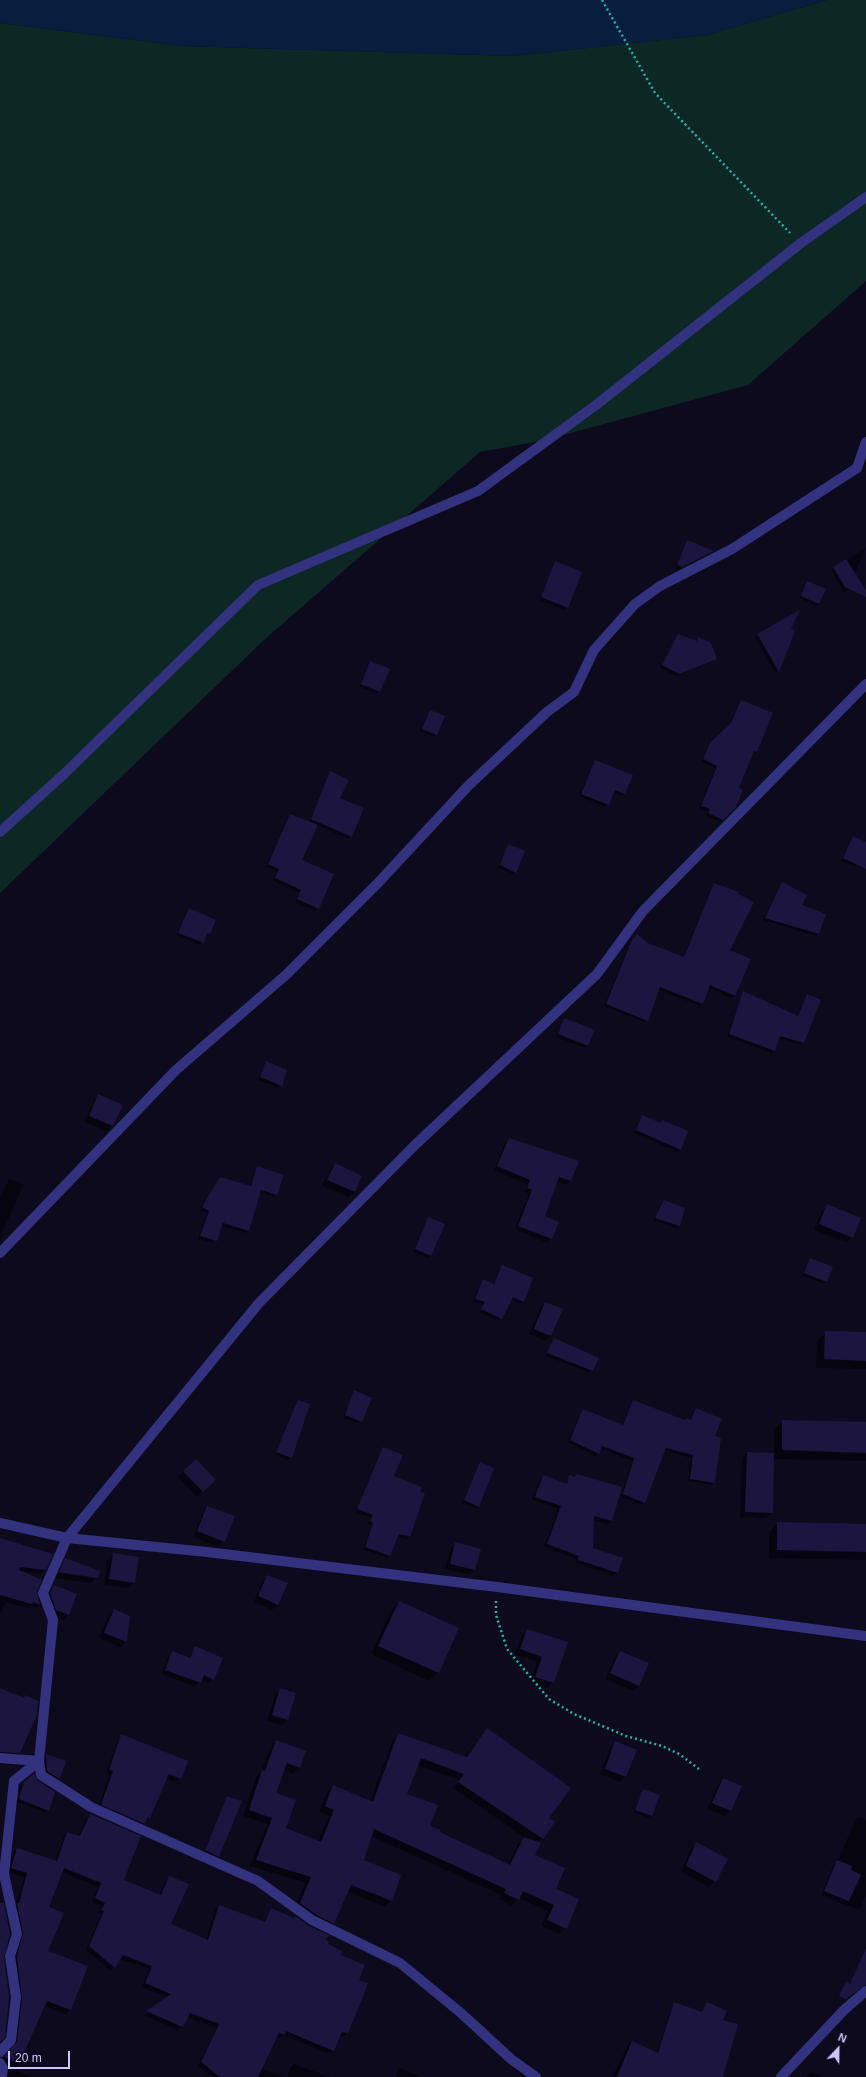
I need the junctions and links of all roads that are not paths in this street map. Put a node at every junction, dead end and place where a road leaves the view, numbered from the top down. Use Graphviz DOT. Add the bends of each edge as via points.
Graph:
graph roads {
  1 [pos="866,197"];
  2 [pos="866,442"];
  3 [pos="866,684"];
  4 [pos="0,832"];
  5 [pos="0,1253"];
  6 [pos="0,1523"];
  7 [pos="67,1538"];
  8 [pos="866,1636"];
  9 [pos="0,1758"];
  10 [pos="38,1761"];
  11 [pos="866,1990"];
  12 [pos="0,2052"];
  13 [pos="0,2063"];
  14 [pos="2,2077"];
  15 [pos="536,2077"];
  16 [pos="781,2077"];
  1 -- 4 [label="street" via="801,243 596,405 478,490 258,585 64,774"];
  2 -- 5 [label="street" via="857,468 732,549 660,586 635,604 594,650 574,692 547,712 469,785 378,883 287,974 176,1070"];
  3 -- 7 [label="street" via="643,911 597,974 415,1145 259,1303"];
  6 -- 7 [label="street"];
  7 -- 8 [label="street" via="497,1587"];
  7 -- 10 [label="street" via="43,1593 53,1620"];
  9 -- 10 [label="street"];
  10 -- 12 [label="street" via="14,1781 4,1874 17,1934 10,1956 16,1997 11,2040"];
  10 -- 15 [label="street" via="41,1775 91,1807 258,1881 312,1920 400,1963 461,2013 511,2059"];
  11 -- 16 [label="street"];
  13 -- 14 [label="street" via="3,2068"];
}
